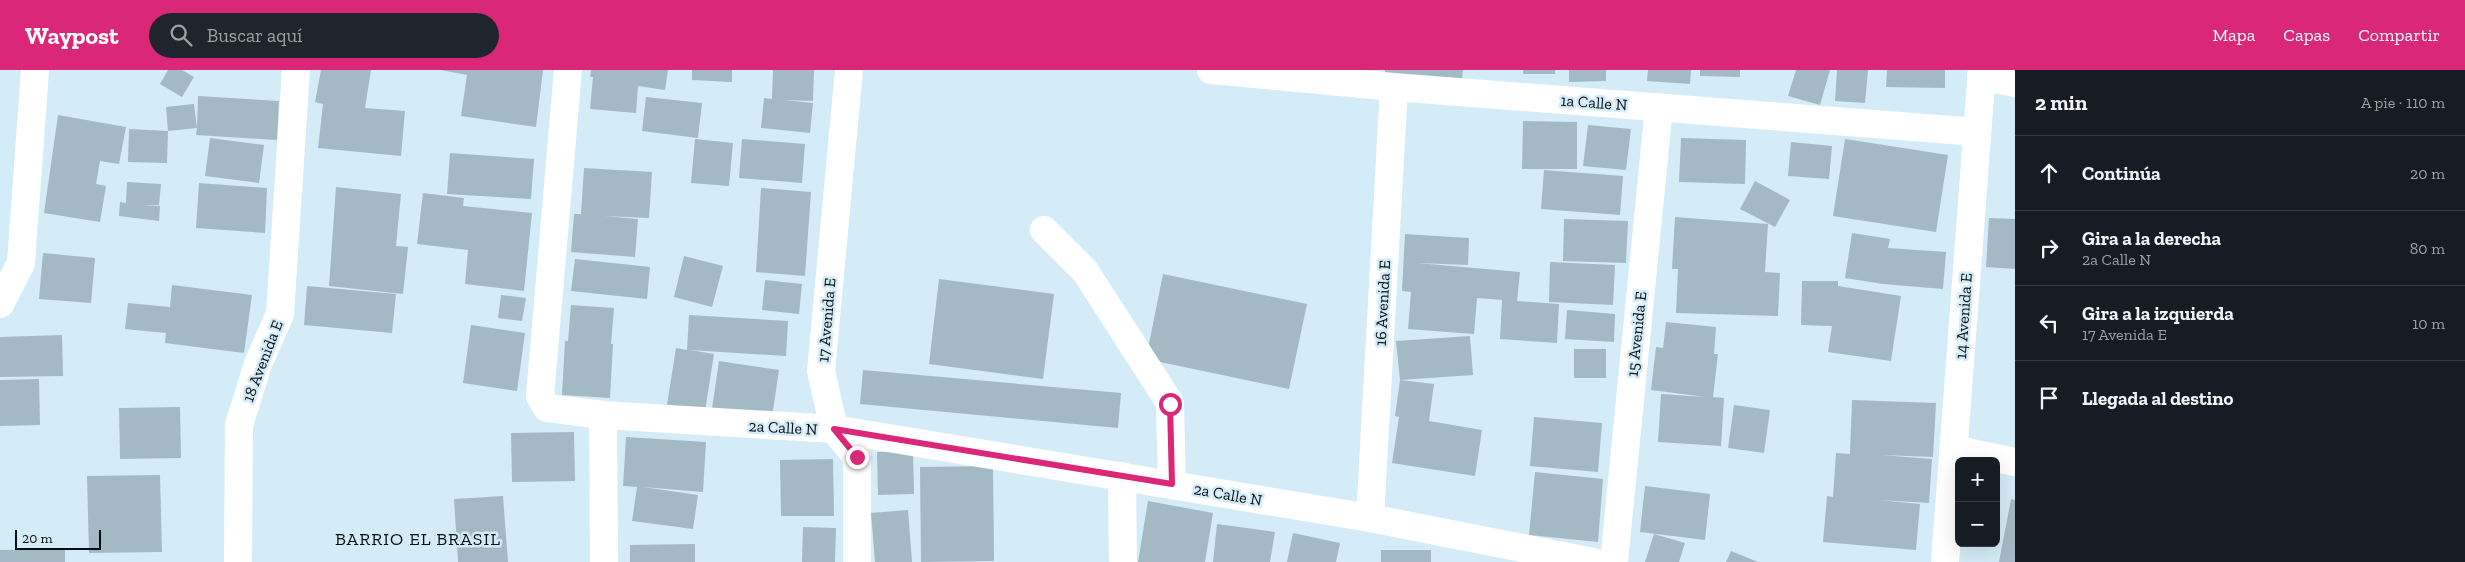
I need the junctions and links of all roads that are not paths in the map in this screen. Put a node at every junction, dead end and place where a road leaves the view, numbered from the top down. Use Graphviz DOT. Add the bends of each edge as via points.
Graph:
graph roads {
  1 [pos="35,70"];
  2 [pos="296,70"];
  3 [pos="568,70"];
  4 [pos="849,70"];
  5 [pos="1211,70"];
  6 [pos="1981,73"];
  7 [pos="2015,83"];
  8 [pos="1394,87"];
  9 [pos="1659,107"];
  10 [pos="1977,132"];
  11 [pos="1044,230"];
  12 [pos="0,304"];
  13 [pos="603,416"];
  14 [pos="834,429"];
  15 [pos="1953,450"];
  16 [pos="2015,462"];
  17 [pos="1122,476"];
  18 [pos="1172,484"];
  19 [pos="1370,518"];
  20 [pos="238,562"];
  21 [pos="604,562"];
  22 [pos="857,562"];
  23 [pos="1123,562"];
  24 [pos="1593,562"];
  25 [pos="1614,562"];
  26 [pos="1945,562"];
  1 -- 12 [label="street" via="21,263"];
  2 -- 20 [label="street, 18 Avenida E" via="280,314 258,364 239,425"];
  3 -- 13 [label="street, 2a Calle N" via="540,396 547,408"];
  4 -- 14 [label="street, 17 Avenida E" via="821,371"];
  5 -- 8 [label="street, 1a Calle N"];
  6 -- 7 [label="street"];
  6 -- 10 [label="street, 14 Avenida E"];
  8 -- 9 [label="street, 1a Calle N"];
  8 -- 19 [label="street, 16 Avenida E"];
  9 -- 10 [label="street, 1a Calle N"];
  9 -- 25 [label="street, 15 Avenida E"];
  10 -- 15 [label="street, 14 Avenida E"];
  11 -- 18 [label="street" via="1085,271 1170,404"];
  13 -- 14 [label="street, 2a Calle N"];
  13 -- 21 [label="street"];
  14 -- 17 [label="street, 2a Calle N"];
  14 -- 22 [label="street, 17 Avenida E" via="857,457"];
  15 -- 16 [label="street"];
  15 -- 26 [label="street, 14 Avenida E"];
  17 -- 18 [label="street, 2a Calle N"];
  17 -- 23 [label="street"];
  18 -- 19 [label="street, 2a Calle N"];
  19 -- 24 [label="street, 2a Calle N"];
}
